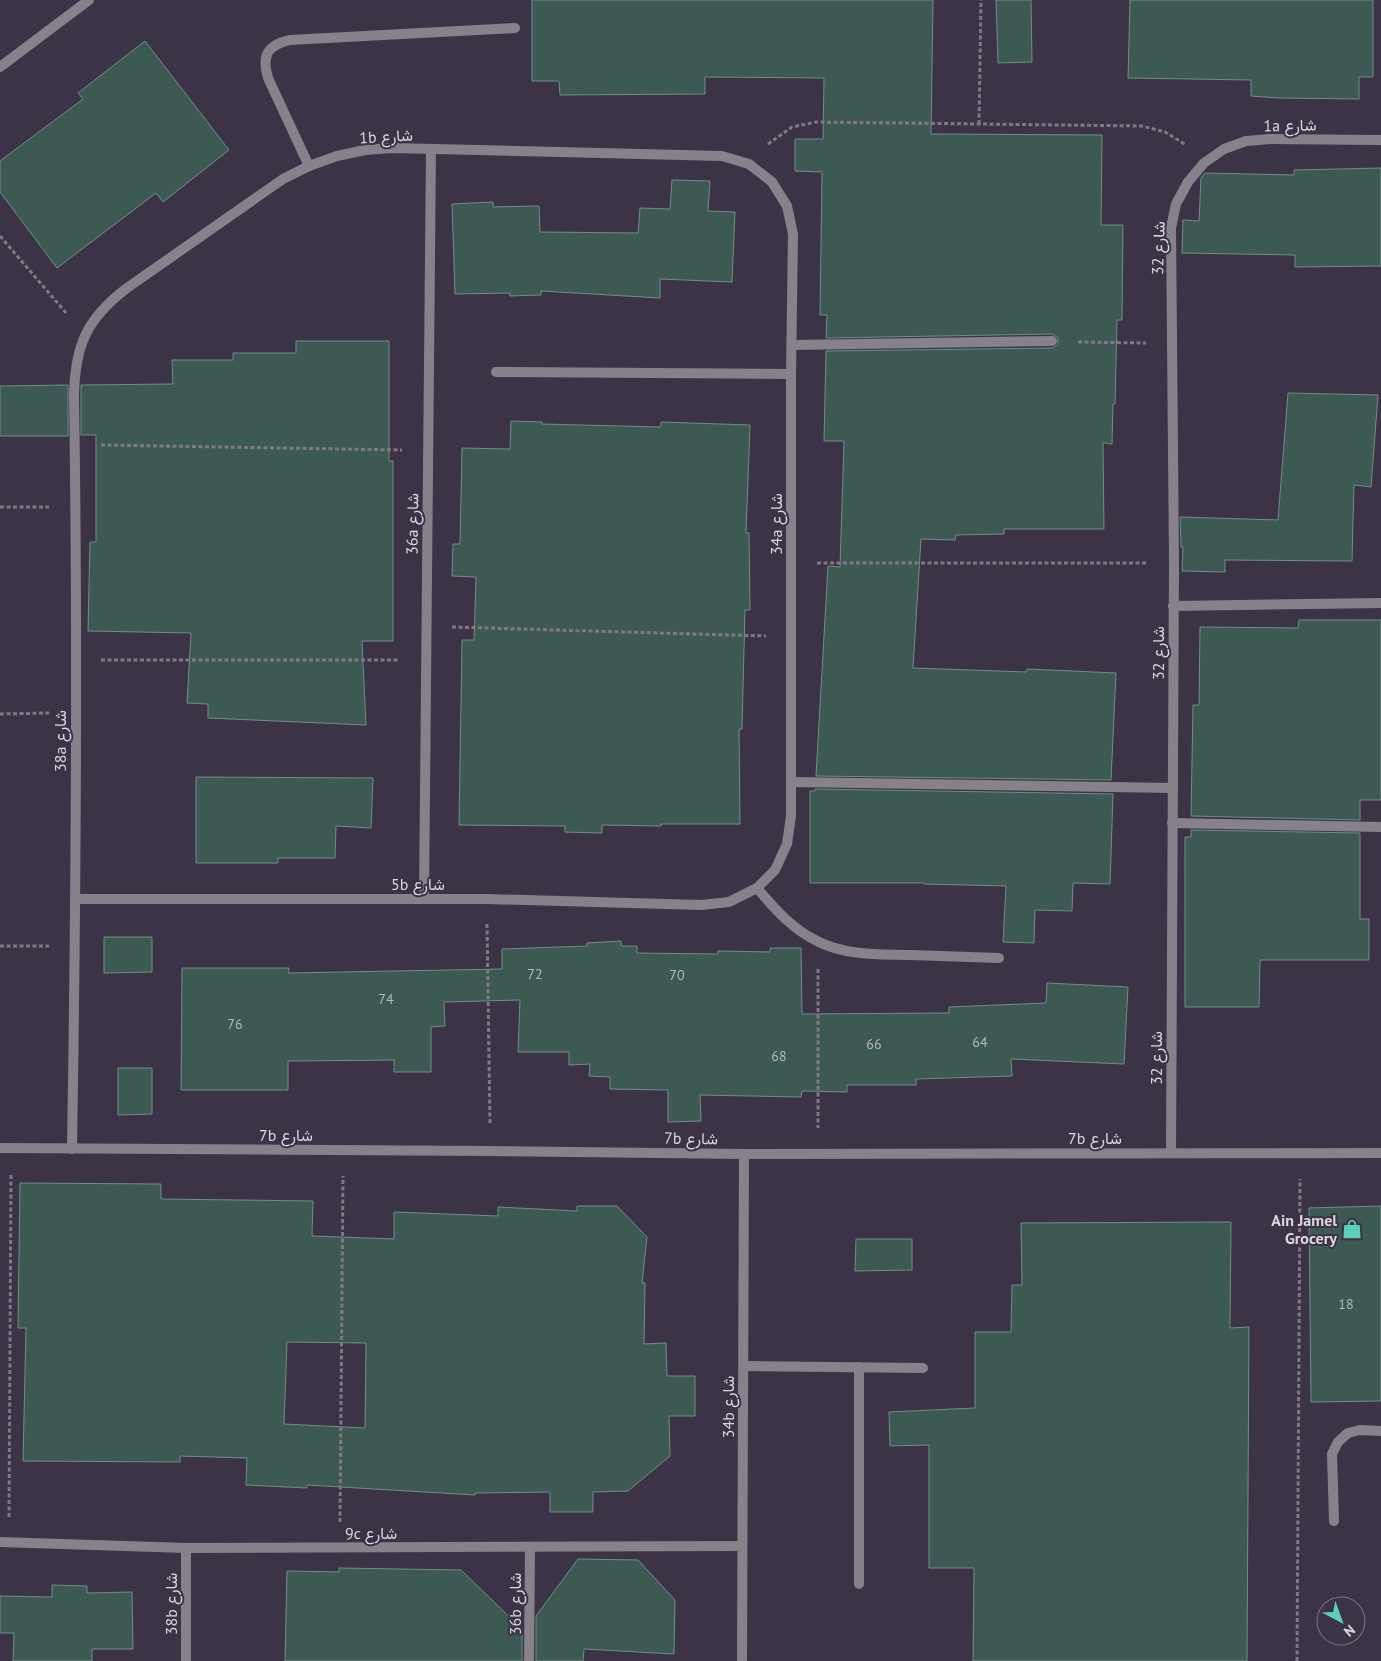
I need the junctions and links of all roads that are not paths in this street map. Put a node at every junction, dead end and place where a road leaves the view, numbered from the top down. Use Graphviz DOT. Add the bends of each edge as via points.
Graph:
graph roads {
  1 [pos="89,0"];
  2 [pos="515,28"];
  3 [pos="0,67"];
  4 [pos="1381,140"];
  5 [pos="431,149"];
  6 [pos="1204,163"];
  7 [pos="750,164"];
  8 [pos="309,166"];
  9 [pos="85,336"];
  10 [pos="1052,341"];
  11 [pos="792,345"];
  12 [pos="496,372"];
  13 [pos="791,374"];
  14 [pos="1381,603"];
  15 [pos="1173,606"];
  16 [pos="792,782"];
  17 [pos="1173,788"];
  18 [pos="1172,823"];
  19 [pos="1381,827"];
  20 [pos="757,888"];
  21 [pos="75,899"];
  22 [pos="424,899"];
  23 [pos="999,958"];
  24 [pos="0,1148"];
  25 [pos="72,1148"];
  26 [pos="1170,1153"];
  27 [pos="1381,1153"];
  28 [pos="744,1154"];
  29 [pos="744,1366"];
  30 [pos="860,1367"];
  31 [pos="923,1368"];
  32 [pos="1381,1431"];
  33 [pos="1334,1521"];
  34 [pos="5,1542"];
  35 [pos="742,1546"];
  36 [pos="530,1547"];
  37 [pos="186,1548"];
  38 [pos="859,1584"];
  39 [pos="186,1661"];
  40 [pos="529,1661"];
  41 [pos="742,1661"];
  1 -- 3 [label="street"];
  2 -- 8 [label="street" via="278,43 268,52 264,65"];
  4 -- 6 [label="street, 1a شارع" via="1246,141 1224,149"];
  5 -- 7 [label="street, 1b شارع" via="722,156"];
  5 -- 8 [label="street, 1b شارع" via="365,150"];
  5 -- 22 [label="street, 36a شارع"];
  6 -- 15 [label="street, شارع 32" via="1176,204 1171,228"];
  7 -- 11 [label="street, 34a شارع" via="772,182 787,206 793,234"];
  8 -- 9 [label="street, 1b شارع" via="283,179 121,292 95,317"];
  9 -- 21 [label="street, 38a شارع" via="75,375"];
  10 -- 11 [label="street"];
  11 -- 13 [label="street, 34a شارع"];
  12 -- 13 [label="street"];
  13 -- 16 [label="street, 34a شارع"];
  14 -- 15 [label="street"];
  15 -- 17 [label="street, شارع 32"];
  16 -- 17 [label="street"];
  16 -- 20 [label="street, 34a شارع" via="792,816 787,844 775,870"];
  17 -- 18 [label="street, شارع 32"];
  18 -- 19 [label="street"];
  18 -- 26 [label="street, شارع 32"];
  20 -- 22 [label="street, 5b شارع" via="729,902 701,905"];
  20 -- 23 [label="street" via="795,928 817,942 837,949 861,953"];
  21 -- 22 [label="street, 5b شارع"];
  21 -- 25 [label="street, 38a شارع"];
  24 -- 25 [label="street, 7b شارع"];
  25 -- 28 [label="street, 7b شارع"];
  26 -- 27 [label="street, 7b شارع"];
  26 -- 28 [label="street, 7b شارع"];
  28 -- 29 [label="street, 34b شارع"];
  29 -- 30 [label="street"];
  29 -- 35 [label="street, 34b شارع"];
  30 -- 31 [label="street"];
  30 -- 38 [label="street"];
  32 -- 33 [label="street" via="1348,1433 1338,1442 1332,1454"];
  34 -- 37 [label="street, 9c شارع"];
  35 -- 36 [label="street, 9c شارع"];
  35 -- 41 [label="street, 34b شارع"];
  36 -- 37 [label="street, 9c شارع"];
  36 -- 40 [label="street, 36b شارع"];
  37 -- 39 [label="street, 38b شارع"];
}
